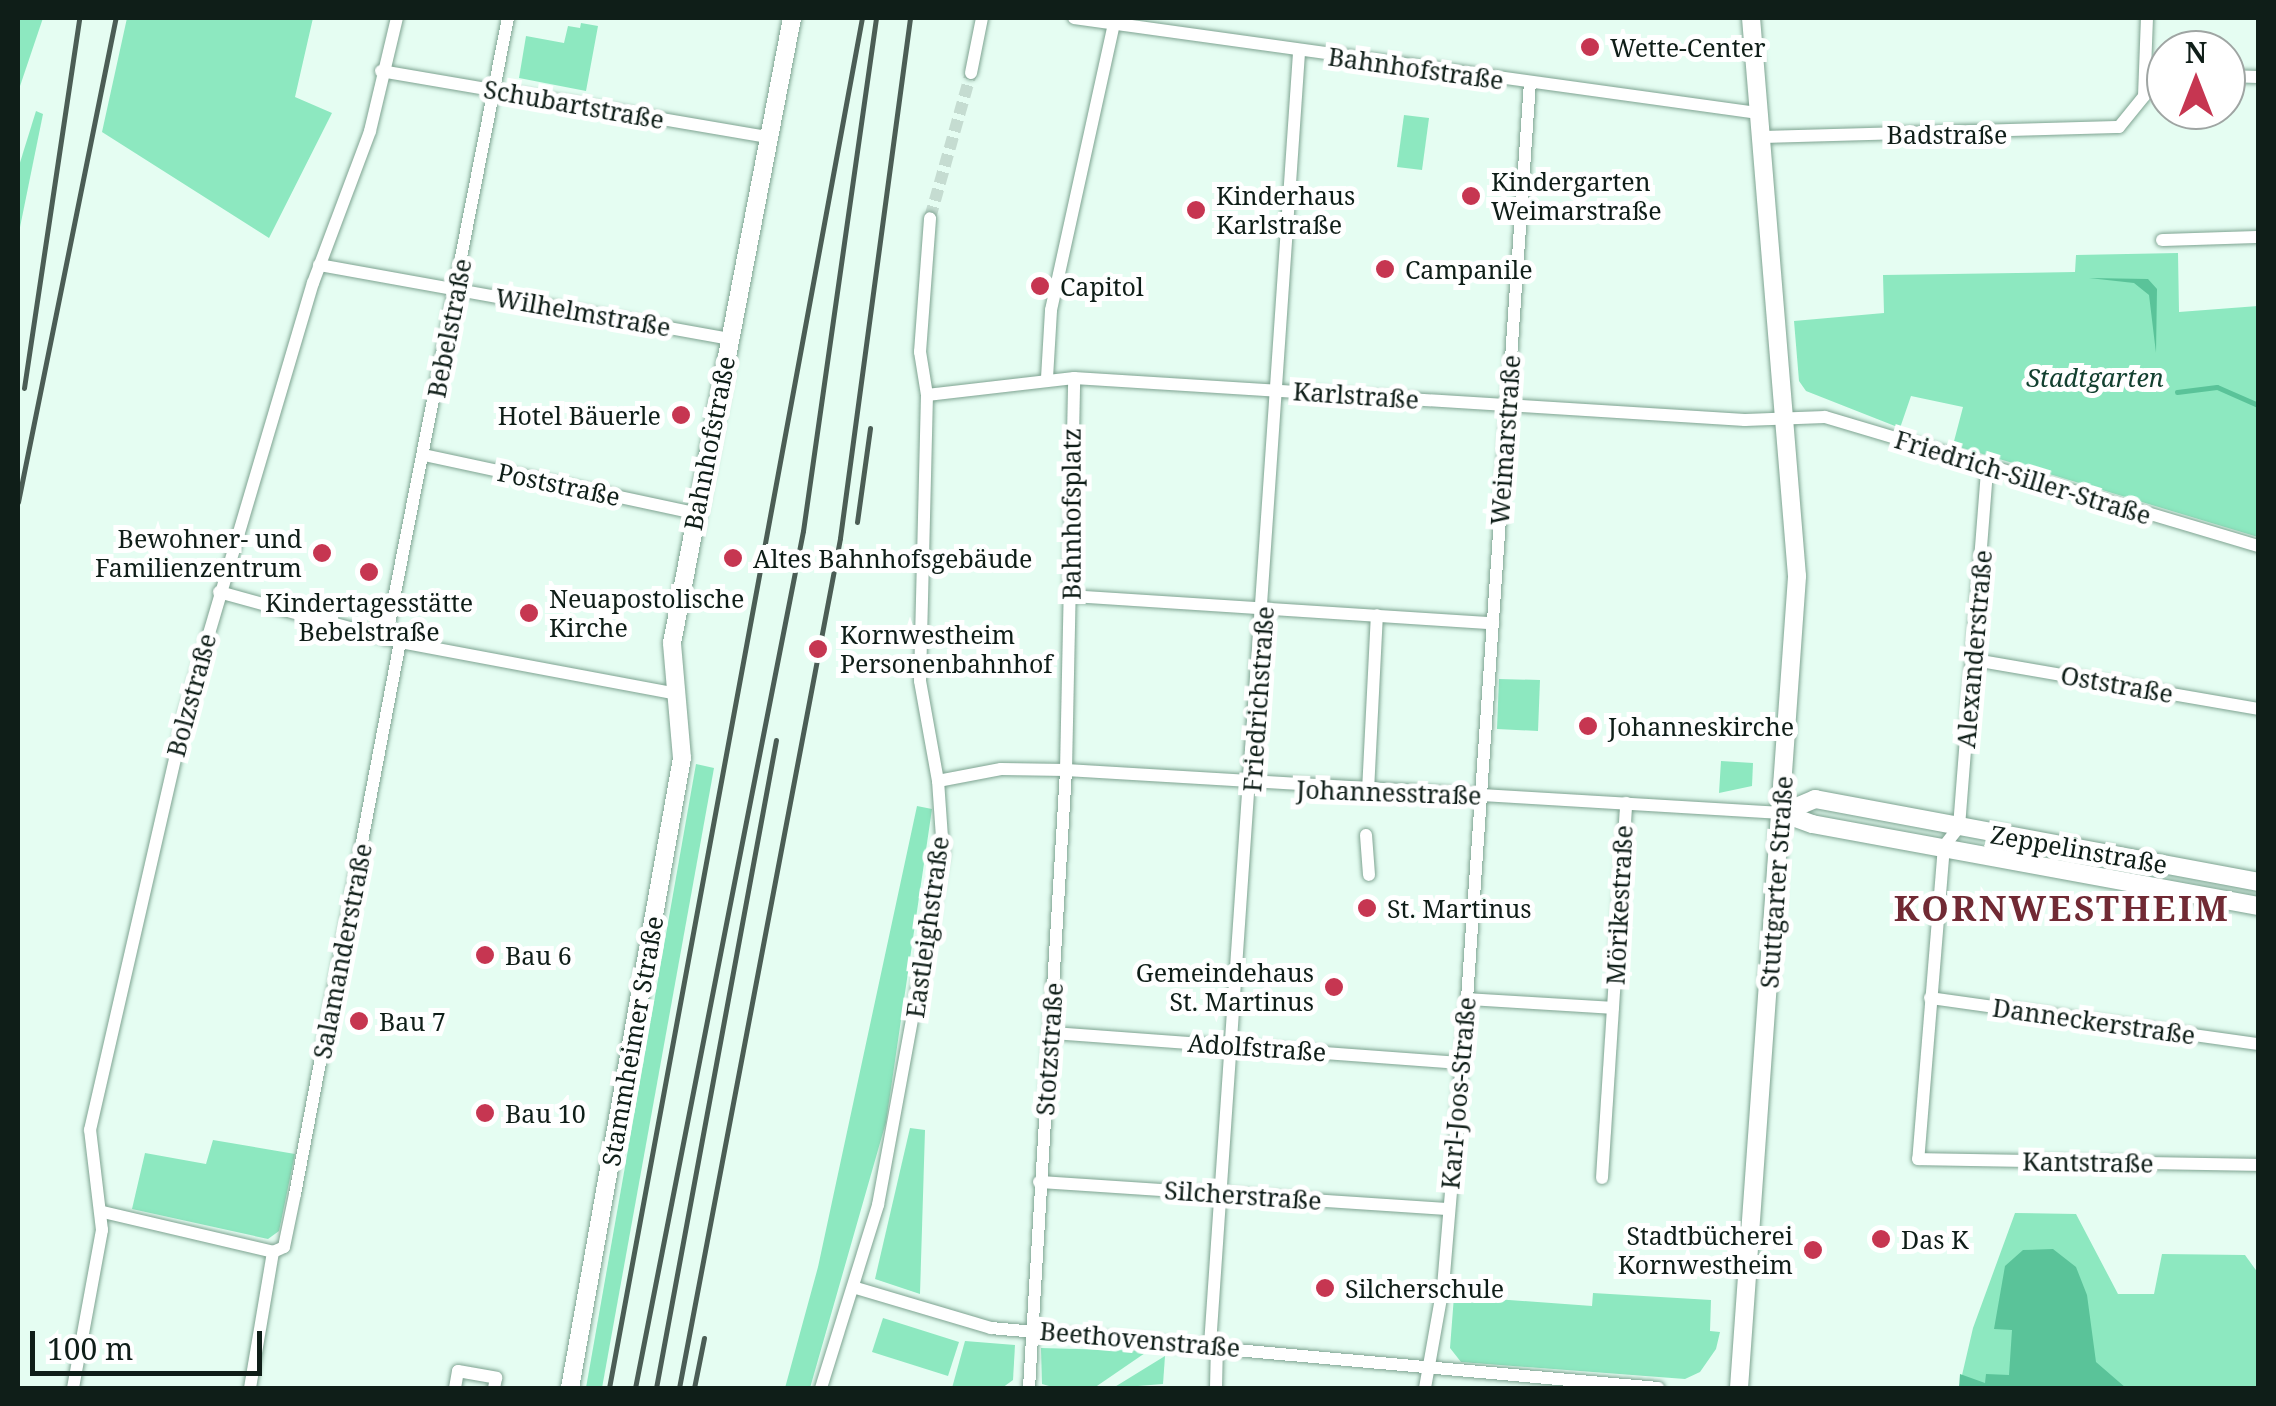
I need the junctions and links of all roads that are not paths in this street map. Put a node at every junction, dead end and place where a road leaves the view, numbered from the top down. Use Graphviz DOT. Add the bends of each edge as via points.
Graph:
graph roads {
  1 [pos="397,18"];
  2 [pos="508,18"];
  3 [pos="792,18"];
  4 [pos="982,18"];
  5 [pos="1074,18"];
  6 [pos="1751,18"];
  7 [pos="1115,21"];
  8 [pos="1298,53"];
  9 [pos="381,71"];
  10 [pos="971,73"];
  11 [pos="2146,74"];
  12 [pos="1530,83"];
  13 [pos="495,91"];
  14 [pos="1758,114"];
  15 [pos="766,137"];
  16 [pos="1760,137"];
  17 [pos="930,218"];
  18 [pos="2258,237"];
  19 [pos="2162,240"];
  20 [pos="319,265"];
  21 [pos="457,289"];
  22 [pos="730,339"];
  23 [pos="1047,378"];
  24 [pos="1074,378"];
  25 [pos="1279,390"];
  26 [pos="927,394"];
  27 [pos="1506,404"];
  28 [pos="1786,418"];
  29 [pos="424,454"];
  30 [pos="1988,471"];
  31 [pos="695,512"];
  32 [pos="2258,546"];
  33 [pos="219,592"];
  34 [pos="1071,596"];
  35 [pos="1264,607"];
  36 [pos="1376,616"];
  37 [pos="1493,622"];
  38 [pos="393,640"];
  39 [pos="1975,660"];
  40 [pos="672,693"];
  41 [pos="2258,709"];
  42 [pos="1066,770"];
  43 [pos="938,781"];
  44 [pos="1252,786"];
  45 [pos="1368,792"];
  46 [pos="1480,796"];
  47 [pos="1626,803"];
  48 [pos="1782,813"];
  49 [pos="1958,827"];
  50 [pos="1366,835"];
  51 [pos="1944,846"];
  52 [pos="1369,875"];
  53 [pos="2258,882"];
  54 [pos="2258,906"];
  55 [pos="1930,998"];
  56 [pos="1467,1000"];
  57 [pos="1613,1008"];
  58 [pos="1052,1032"];
  59 [pos="1230,1044"];
  60 [pos="2258,1044"];
  61 [pos="1461,1063"];
  62 [pos="2258,1165"];
  63 [pos="1602,1178"];
  64 [pos="1039,1182"];
  65 [pos="1218,1194"];
  66 [pos="1448,1209"];
  67 [pos="102,1212"];
  68 [pos="273,1252"];
  69 [pos="856,1288"];
  70 [pos="1030,1329"];
  71 [pos="1213,1345"];
  72 [pos="1429,1367"];
  73 [pos="1581,1385"];
  74 [pos="73,1388"];
  75 [pos="250,1388"];
  76 [pos="455,1388"];
  77 [pos="494,1388"];
  78 [pos="570,1388"];
  79 [pos="821,1388"];
  80 [pos="1030,1388"];
  81 [pos="1216,1388"];
  82 [pos="1425,1388"];
  83 [pos="1658,1388"];
  84 [pos="1739,1388"];
  1 -- 9 [label="street, Bolzstraße"];
  2 -- 13 [label="street, Bebelstraße"];
  3 -- 15 [label="main road, Bahnhofstraße"];
  4 -- 10 [label="street"];
  5 -- 7 [label="street, Bahnhofstraße"];
  6 -- 14 [label="main road, Stuttgarter Straße"];
  7 -- 8 [label="street, Bahnhofstraße"];
  7 -- 23 [label="street" via="1051,310"];
  8 -- 12 [label="street, Bahnhofstraße"];
  8 -- 25 [label="street, Friedrichstraße"];
  9 -- 13 [label="street, Schubartstraße"];
  9 -- 20 [label="street, Bolzstraße" via="370,131"];
  11 -- 16 [label="street, Badstraße" via="2144,96 2131,118 2106,130"];
  12 -- 14 [label="street, Bahnhofstraße"];
  12 -- 27 [label="street, Weimarstraße"];
  13 -- 15 [label="street, Schubartstraße"];
  13 -- 21 [label="street, Bebelstraße"];
  14 -- 16 [label="main road, Stuttgarter Straße"];
  15 -- 22 [label="main road, Bahnhofstraße"];
  16 -- 28 [label="main road, Stuttgarter Straße"];
  17 -- 26 [label="street, Eastleighstraße" via="920,352"];
  18 -- 19 [label="street"];
  20 -- 21 [label="street, Wilhelmstraße"];
  20 -- 33 [label="street, Bolzstraße"];
  21 -- 22 [label="street, Wilhelmstraße"];
  21 -- 29 [label="street, Bebelstraße"];
  22 -- 31 [label="main road, Bahnhofstraße"];
  23 -- 24 [label="street, Karlstraße"];
  23 -- 26 [label="street, Karlstraße"];
  24 -- 25 [label="street, Karlstraße"];
  24 -- 34 [label="street, Bahnhofsplatz"];
  25 -- 27 [label="street, Karlstraße"];
  25 -- 35 [label="street, Friedrichstraße"];
  26 -- 43 [label="street, Eastleighstraße" via="921,709"];
  27 -- 28 [label="street, Karlstraße"];
  27 -- 37 [label="street, Weimarstraße"];
  28 -- 30 [label="street, Friedrich-Siller-Straße" via="1825,418"];
  28 -- 48 [label="main road, Stuttgarter Straße" via="1797,576"];
  29 -- 31 [label="street, Poststraße"];
  29 -- 38 [label="street, Bebelstraße"];
  30 -- 32 [label="street, Friedrich-Siller-Straße"];
  30 -- 39 [label="street, Alexanderstraße"];
  31 -- 40 [label="main road, Bahnhofstraße" via="672,643"];
  33 -- 38 [label="street"];
  33 -- 67 [label="street, Bolzstraße" via="90,1130"];
  34 -- 35 [label="street"];
  34 -- 42 [label="street, Bahnhofsplatz"];
  35 -- 36 [label="street"];
  35 -- 44 [label="street, Friedrichstraße"];
  36 -- 37 [label="street"];
  36 -- 45 [label="street"];
  37 -- 46 [label="street, Weimarstraße"];
  38 -- 40 [label="street"];
  38 -- 68 [label="street, Salamanderstraße" via="298,1179 284,1247"];
  39 -- 41 [label="street, Oststraße"];
  39 -- 49 [label="street, Alexanderstraße"];
  40 -- 78 [label="main road, Stammheimer Straße" via="682,758"];
  42 -- 43 [label="street, Johannesstraße" via="1001,769"];
  42 -- 44 [label="street, Johannesstraße"];
  42 -- 58 [label="street, Stotzstraße"];
  43 -- 69 [label="street, Eastleighstraße" via="943,852 937,894"];
  44 -- 45 [label="street, Johannesstraße"];
  44 -- 59 [label="street, Friedrichstraße"];
  45 -- 46 [label="street, Johannesstraße"];
  46 -- 47 [label="street, Johannesstraße"];
  46 -- 56 [label="street, Karl-Joos-Straße"];
  47 -- 48 [label="street, Johannesstraße"];
  47 -- 57 [label="street, Mörikestraße"];
  48 -- 49 [label="main road, Zeppelinstraße" via="1816,799"];
  48 -- 51 [label="main road, Zeppelinstraße"];
  48 -- 84 [label="main road, Stuttgarter Straße"];
  49 -- 51 [label="street, Zeppelinstraße"];
  49 -- 53 [label="main road, Zeppelinstraße"];
  50 -- 52 [label="street"];
  51 -- 54 [label="main road, Zeppelinstraße"];
  51 -- 55 [label="street"];
  55 -- 60 [label="street, Danneckerstraße"];
  55 -- 62 [label="street, Kantstraße" via="1918,1159"];
  56 -- 57 [label="street, Mörikestraße"];
  56 -- 61 [label="street, Karl-Joos-Straße"];
  57 -- 63 [label="street, Mörikestraße"];
  58 -- 59 [label="street, Adolfstraße"];
  58 -- 64 [label="street, Stotzstraße"];
  59 -- 61 [label="street, Adolfstraße"];
  59 -- 65 [label="street, Friedrichstraße"];
  61 -- 66 [label="street, Karl-Joos-Straße"];
  64 -- 65 [label="street, Silcherstraße"];
  64 -- 70 [label="street, Stotzstraße"];
  65 -- 66 [label="street, Silcherstraße"];
  65 -- 71 [label="street, Friedrichstraße"];
  66 -- 72 [label="street, Karl-Joos-Straße"];
  67 -- 68 [label="street"];
  67 -- 74 [label="street, Bolzstraße"];
  68 -- 75 [label="street"];
  69 -- 70 [label="street, Beethovenstraße" via="991,1328"];
  69 -- 79 [label="street, Eastleighstraße"];
  70 -- 71 [label="street, Beethovenstraße"];
  70 -- 80 [label="street, Stotzstraße"];
  71 -- 72 [label="street, Beethovenstraße"];
  71 -- 81 [label="street, Friedrichstraße"];
  72 -- 73 [label="street, Beethovenstraße"];
  72 -- 82 [label="street, Karl-Joos-Straße"];
  73 -- 83 [label="street, Beethovenstraße"];
  76 -- 77 [label="street" via="458,1371 496,1378"];
}
